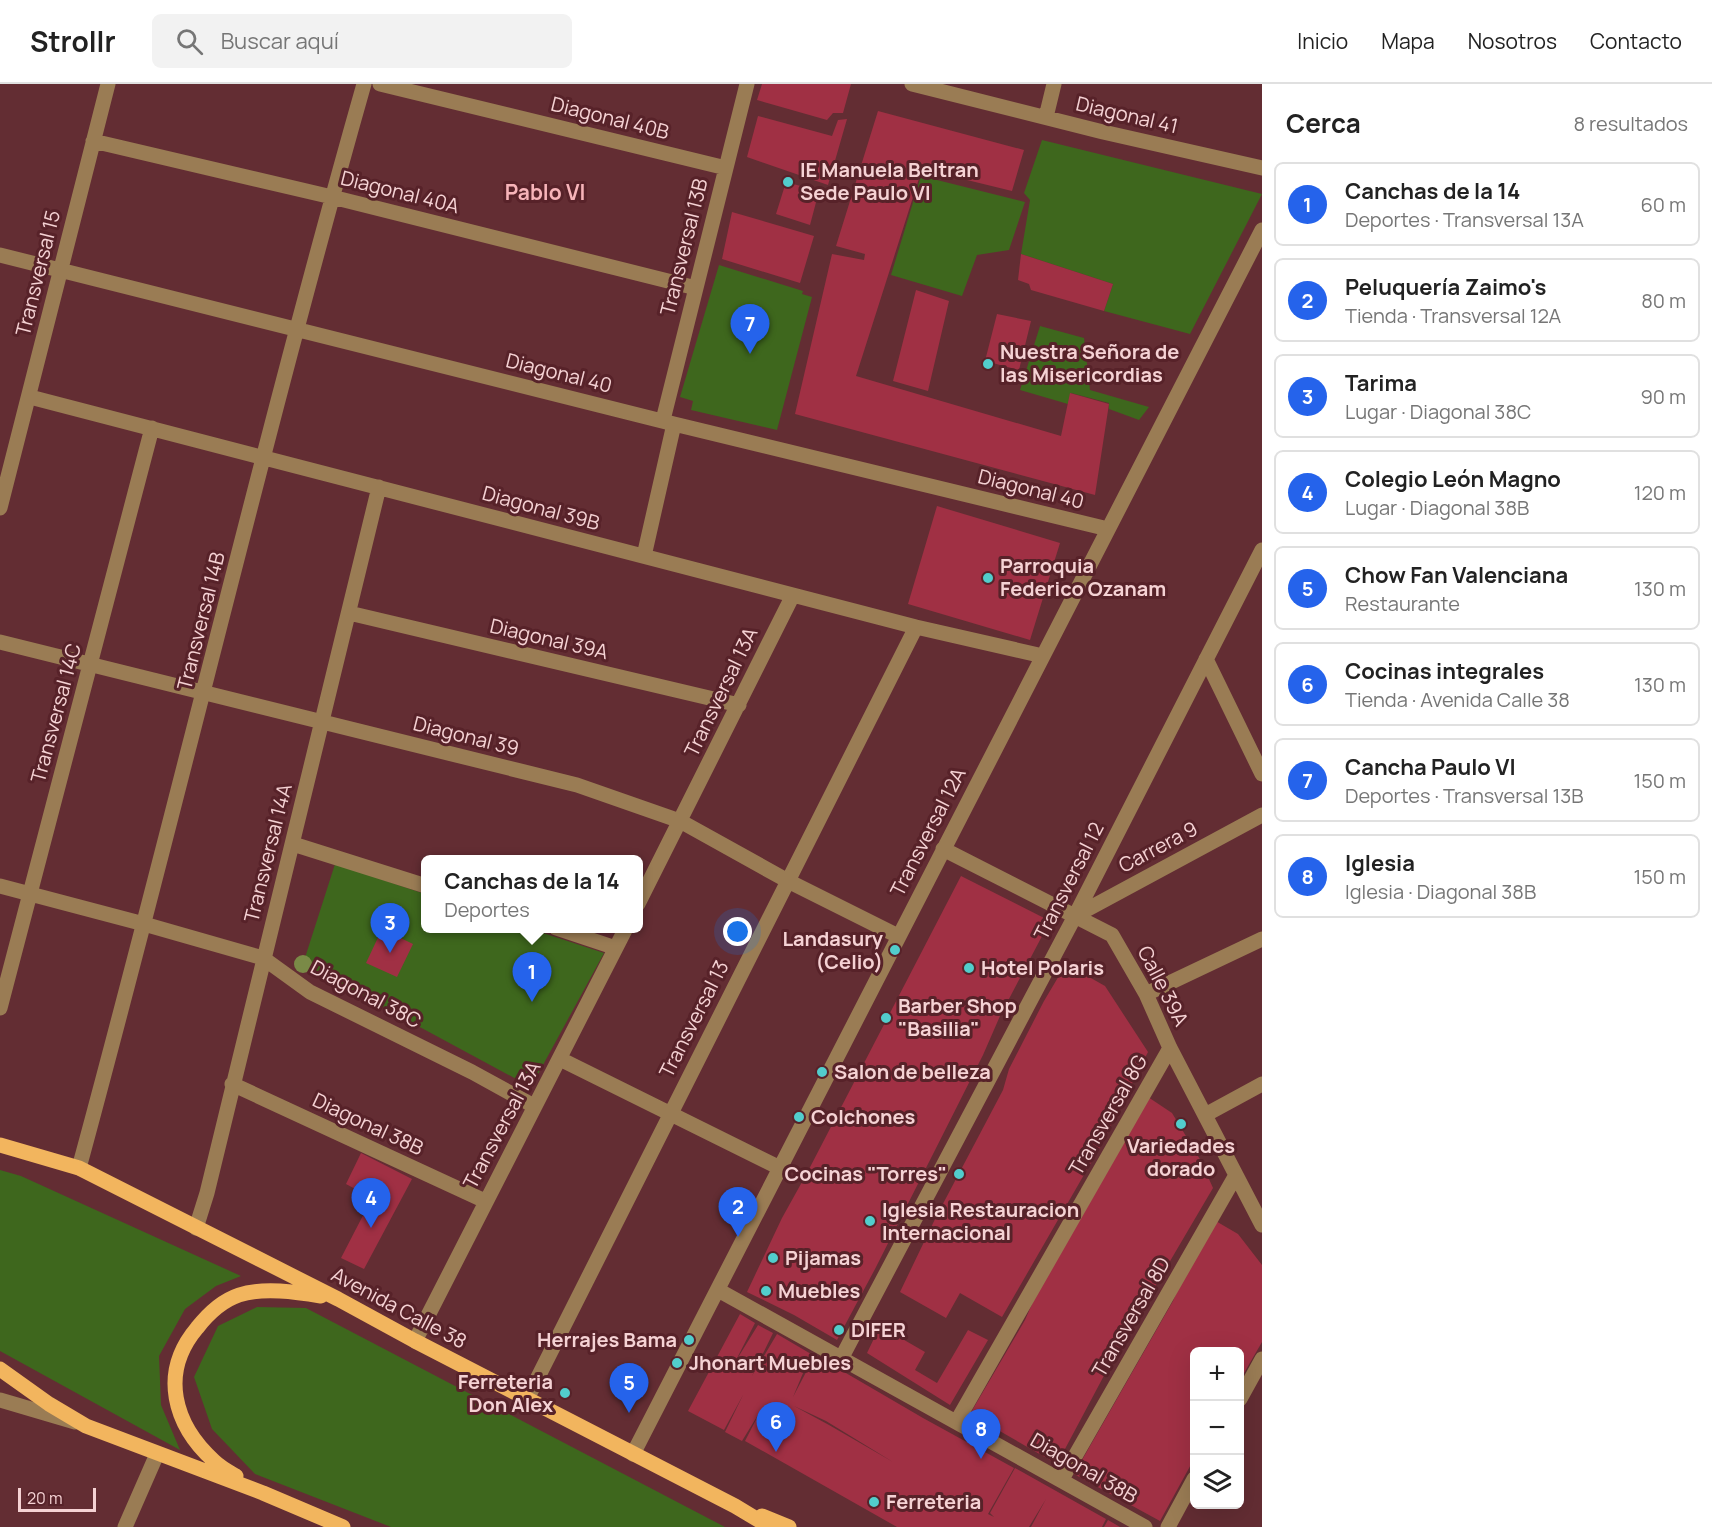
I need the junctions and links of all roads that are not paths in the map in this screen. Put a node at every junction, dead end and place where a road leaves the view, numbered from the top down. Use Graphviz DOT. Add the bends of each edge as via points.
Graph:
graph roads {
  1 [pos="108,84"];
  2 [pos="364,84"];
  3 [pos="380,84"];
  4 [pos="747,84"];
  5 [pos="912,84"];
  6 [pos="1054,84"];
  7 [pos="931,86"];
  8 [pos="1046,117"];
  9 [pos="93,141"];
  10 [pos="726,168"];
  11 [pos="1262,168"];
  12 [pos="332,197"];
  13 [pos="1262,230"];
  14 [pos="0,255"];
  15 [pos="60,270"];
  16 [pos="696,288"];
  17 [pos="297,330"];
  18 [pos="30,397"];
  19 [pos="668,422"];
  20 [pos="152,428"];
  21 [pos="264,458"];
  22 [pos="379,487"];
  23 [pos="0,508"];
  24 [pos="1108,529"];
  25 [pos="1262,550"];
  26 [pos="644,556"];
  27 [pos="793,595"];
  28 [pos="349,613"];
  29 [pos="916,627"];
  30 [pos="0,642"];
  31 [pos="1043,656"];
  32 [pos="1206,659"];
  33 [pos="90,664"];
  34 [pos="204,692"];
  35 [pos="739,705"];
  36 [pos="322,722"];
  37 [pos="1262,774"];
  38 [pos="1262,815"];
  39 [pos="680,821"];
  40 [pos="293,844"];
  41 [pos="943,849"];
  42 [pos="788,881"];
  43 [pos="421,884"];
  44 [pos="0,886"];
  45 [pos="31,894"];
  46 [pos="643,896"];
  47 [pos="1075,916"];
  48 [pos="144,924"];
  49 [pos="571,933"];
  50 [pos="624,933"];
  51 [pos="898,936"];
  52 [pos="1262,939"];
  53 [pos="616,948"];
  54 [pos="263,958"];
  55 [pos="1146,994"];
  56 [pos="0,1008"];
  57 [pos="1170,1048"];
  58 [pos="560,1059"];
  59 [pos="232,1084"];
  60 [pos="1262,1084"];
  61 [pos="534,1106"];
  62 [pos="670,1114"];
  63 [pos="1205,1115"];
  64 [pos="0,1145"];
  65 [pos="80,1168"];
  66 [pos="780,1168"];
  67 [pos="1236,1175"];
  68 [pos="485,1202"];
  69 [pos="1257,1205"];
  70 [pos="1262,1225"];
  71 [pos="196,1227"];
  72 [pos="718,1290"];
  73 [pos="338,1299"];
  74 [pos="415,1341"];
  75 [pos="842,1357"];
  76 [pos="1262,1359"];
  77 [pos="0,1369"];
  78 [pos="1244,1390"];
  79 [pos="527,1399"];
  80 [pos="0,1400"];
  81 [pos="957,1421"];
  82 [pos="86,1426"];
  83 [pos="158,1454"];
  84 [pos="633,1454"];
  85 [pos="1062,1479"];
  86 [pos="1190,1486"];
  87 [pos="263,1493"];
  88 [pos="735,1506"];
  89 [pos="125,1527"];
  90 [pos="343,1527"];
  91 [pos="770,1527"];
  92 [pos="789,1527"];
  93 [pos="1145,1527"];
  94 [pos="1168,1527"];
  1 -- 9 [label="street, Transversal 15"];
  2 -- 12 [label="street, Transversal 14B"];
  3 -- 10 [label="street, Diagonal 40B"];
  4 -- 10 [label="street, Transversal 13B"];
  5 -- 7 [label="street, Diagonal 41"];
  6 -- 8 [label="street"];
  7 -- 8 [label="street, Diagonal 41"];
  8 -- 11 [label="street, Diagonal 41"];
  9 -- 12 [label="street, Diagonal 40A"];
  9 -- 15 [label="street, Transversal 15"];
  10 -- 16 [label="street, Transversal 13B"];
  12 -- 16 [label="street, Diagonal 40A"];
  12 -- 17 [label="street, Transversal 14B"];
  13 -- 24 [label="street, Transversal 12A"];
  14 -- 15 [label="street, Diagonal 40"];
  15 -- 17 [label="street, Diagonal 40"];
  15 -- 18 [label="street, Transversal 15"];
  16 -- 19 [label="street, Transversal 13B"];
  17 -- 19 [label="street, Diagonal 40"];
  17 -- 21 [label="street, Transversal 14B"];
  18 -- 20 [label="street, Diagonal 39B"];
  18 -- 23 [label="street, Transversal 15"];
  19 -- 24 [label="street, Diagonal 40"];
  19 -- 26 [label="street, Transversal 13B"];
  20 -- 21 [label="street, Diagonal 39B"];
  20 -- 33 [label="street, Transversal 14C"];
  21 -- 22 [label="street, Diagonal 39B"];
  21 -- 34 [label="street, Transversal 14B"];
  22 -- 26 [label="street, Diagonal 39B"];
  22 -- 28 [label="street, Transversal 14A"];
  24 -- 31 [label="street, Transversal 12A"];
  25 -- 32 [label="street, Transversal 12"];
  26 -- 27 [label="street, Diagonal 39B"];
  27 -- 29 [label="street, Diagonal 39B"];
  27 -- 35 [label="street, Transversal 13A"];
  28 -- 35 [label="street, Diagonal 39A"];
  28 -- 36 [label="street, Transversal 14A"];
  29 -- 31 [label="street, Diagonal 39B"];
  29 -- 42 [label="street, Transversal 13"];
  30 -- 33 [label="street, Diagonal 39"];
  31 -- 41 [label="street, Transversal 12A"];
  32 -- 37 [label="street"];
  32 -- 47 [label="street, Transversal 12"];
  33 -- 34 [label="street, Diagonal 39"];
  33 -- 45 [label="street, Transversal 14C"];
  34 -- 36 [label="street, Diagonal 39"];
  34 -- 48 [label="street, Transversal 14B"];
  35 -- 39 [label="street, Transversal 13A"];
  36 -- 39 [label="street, Diagonal 39" via="577,785"];
  36 -- 40 [label="street, Transversal 14A"];
  38 -- 47 [label="street, Carrera 9"];
  39 -- 42 [label="street, Diagonal 39"];
  39 -- 46 [label="street, Transversal 13A"];
  40 -- 43 [label="street"];
  40 -- 54 [label="street, Transversal 14A"];
  41 -- 47 [label="street, Calle 39A"];
  41 -- 51 [label="street, Transversal 12A"];
  42 -- 51 [label="street, Diagonal 39"];
  42 -- 62 [label="street, Transversal 13"];
  44 -- 45 [label="street, Diagonal 38C"];
  45 -- 48 [label="street, Diagonal 38C"];
  45 -- 56 [label="street, Transversal 14C"];
  47 -- 55 [label="street, Calle 39A" via="1112,935"];
  47 -- 75 [label="street, Transversal 12"];
  48 -- 54 [label="street, Diagonal 38C"];
  48 -- 65 [label="street, Transversal 14B"];
  49 -- 53 [label="street"];
  50 -- 53 [label="street, Transversal 13A"];
  51 -- 66 [label="street, Transversal 12A"];
  52 -- 55 [label="street"];
  53 -- 58 [label="street, Transversal 13A"];
  54 -- 59 [label="street, Transversal 14A"];
  54 -- 61 [label="street, Diagonal 38C" via="310,992"];
  55 -- 57 [label="street, Calle 39A"];
  57 -- 63 [label="street, Calle 39A"];
  57 -- 81 [label="street, Transversal 8G"];
  58 -- 61 [label="street, Transversal 13A"];
  58 -- 62 [label="street"];
  59 -- 68 [label="street, Diagonal 38B"];
  59 -- 71 [label="street, Transversal 14A"];
  60 -- 63 [label="street"];
  61 -- 68 [label="street, Transversal 13A"];
  62 -- 66 [label="street"];
  62 -- 79 [label="street, Transversal 13"];
  63 -- 67 [label="street, Calle 39A"];
  64 -- 65 [label="main road, Avenida Calle 38"];
  65 -- 71 [label="main road, Avenida Calle 38"];
  66 -- 72 [label="street, Transversal 12A"];
  67 -- 69 [label="street, Calle 39A"];
  67 -- 85 [label="street, Transversal 8D"];
  68 -- 74 [label="street, Transversal 13A"];
  69 -- 70 [label="street, Calle 39A"];
  71 -- 73 [label="main road, Avenida Calle 38"];
  72 -- 75 [label="street, Diagonal 38B"];
  72 -- 84 [label="street, Transversal 12A"];
  73 -- 74 [label="main road, Avenida Calle 38"];
  73 -- 87 [label="main road" via="271,1291 239,1295 212,1310 191,1334 179,1358 175,1399 182,1420 215,1463"];
  74 -- 79 [label="main road, Avenida Calle 38"];
  75 -- 81 [label="street, Diagonal 38B"];
  76 -- 78 [label="street"];
  77 -- 82 [label="main road"];
  79 -- 84 [label="main road, Avenida Calle 38"];
  80 -- 82 [label="street"];
  81 -- 85 [label="street, Diagonal 38B"];
  82 -- 83 [label="main road"];
  83 -- 87 [label="main road"];
  83 -- 89 [label="street"];
  84 -- 88 [label="main road, Avenida Calle 38"];
  85 -- 93 [label="street, Diagonal 38B"];
  86 -- 94 [label="street"];
  87 -- 90 [label="main road"];
  88 -- 91 [label="main road, Avenida Calle 38"];
  88 -- 92 [label="main road"];
}
